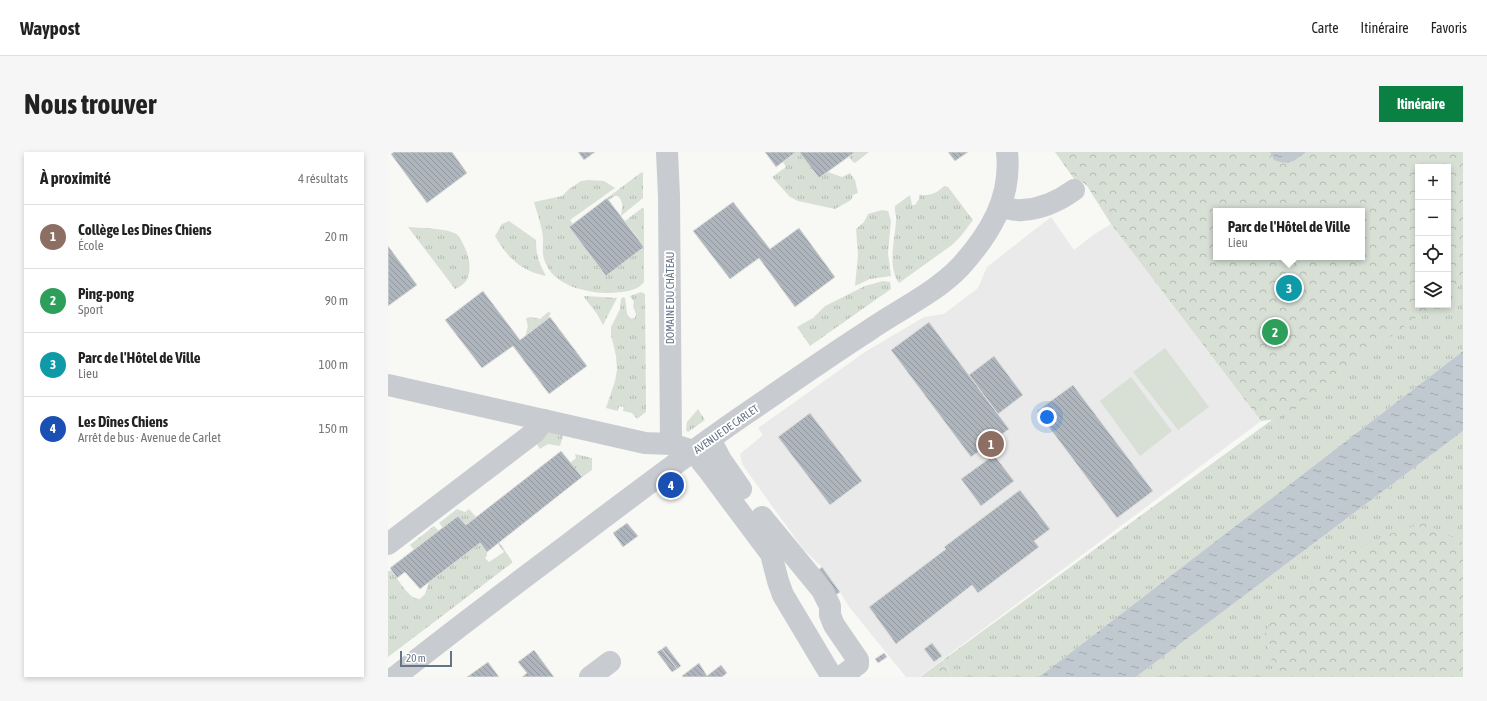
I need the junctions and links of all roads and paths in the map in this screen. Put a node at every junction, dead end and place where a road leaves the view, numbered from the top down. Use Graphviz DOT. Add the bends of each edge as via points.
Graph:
graph roads {
  1 [pos="667,152"];
  2 [pos="1008,152"];
  3 [pos="1074,190"];
  4 [pos="1000,207"];
  5 [pos="388,385"];
  6 [pos="544,420"];
  7 [pos="671,444"];
  8 [pos="701,445"];
  9 [pos="388,544"];
  10 [pos="830,611"];
  11 [pos="803,629"];
  12 [pos="610,662"];
  13 [pos="400,676"];
  14 [pos="590,677"];
  15 [pos="832,677"];
  16 [pos="841,677"];
  1 -- 7 [label="street, DOMAINE DU CHÂTEAU" via="670,196"];
  2 -- 4 [label="street, AVENUE DE CARLET" via="1007,187"];
  3 -- 4 [label="street" via="1046,206 1021,210"];
  4 -- 8 [label="street, AVENUE DE CARLET" via="981,243 946,280"];
  5 -- 6 [label="street"];
  6 -- 7 [label="street" via="645,443"];
  6 -- 9 [label="street" via="535,432"];
  7 -- 8 [label="street"];
  8 -- 10 [label="street" via="721,460 768,524 822,590"];
  8 -- 11 [label="street" via="709,471 771,554 783,595"];
  8 -- 13 [label="street, AVENUE DE CARLET" via="449,634"];
  10 -- 11 [label="street"];
  10 -- 16 [label="street" via="834,626 858,660 858,664"];
  11 -- 15 [label="street"];
  12 -- 14 [label="street"];
}
